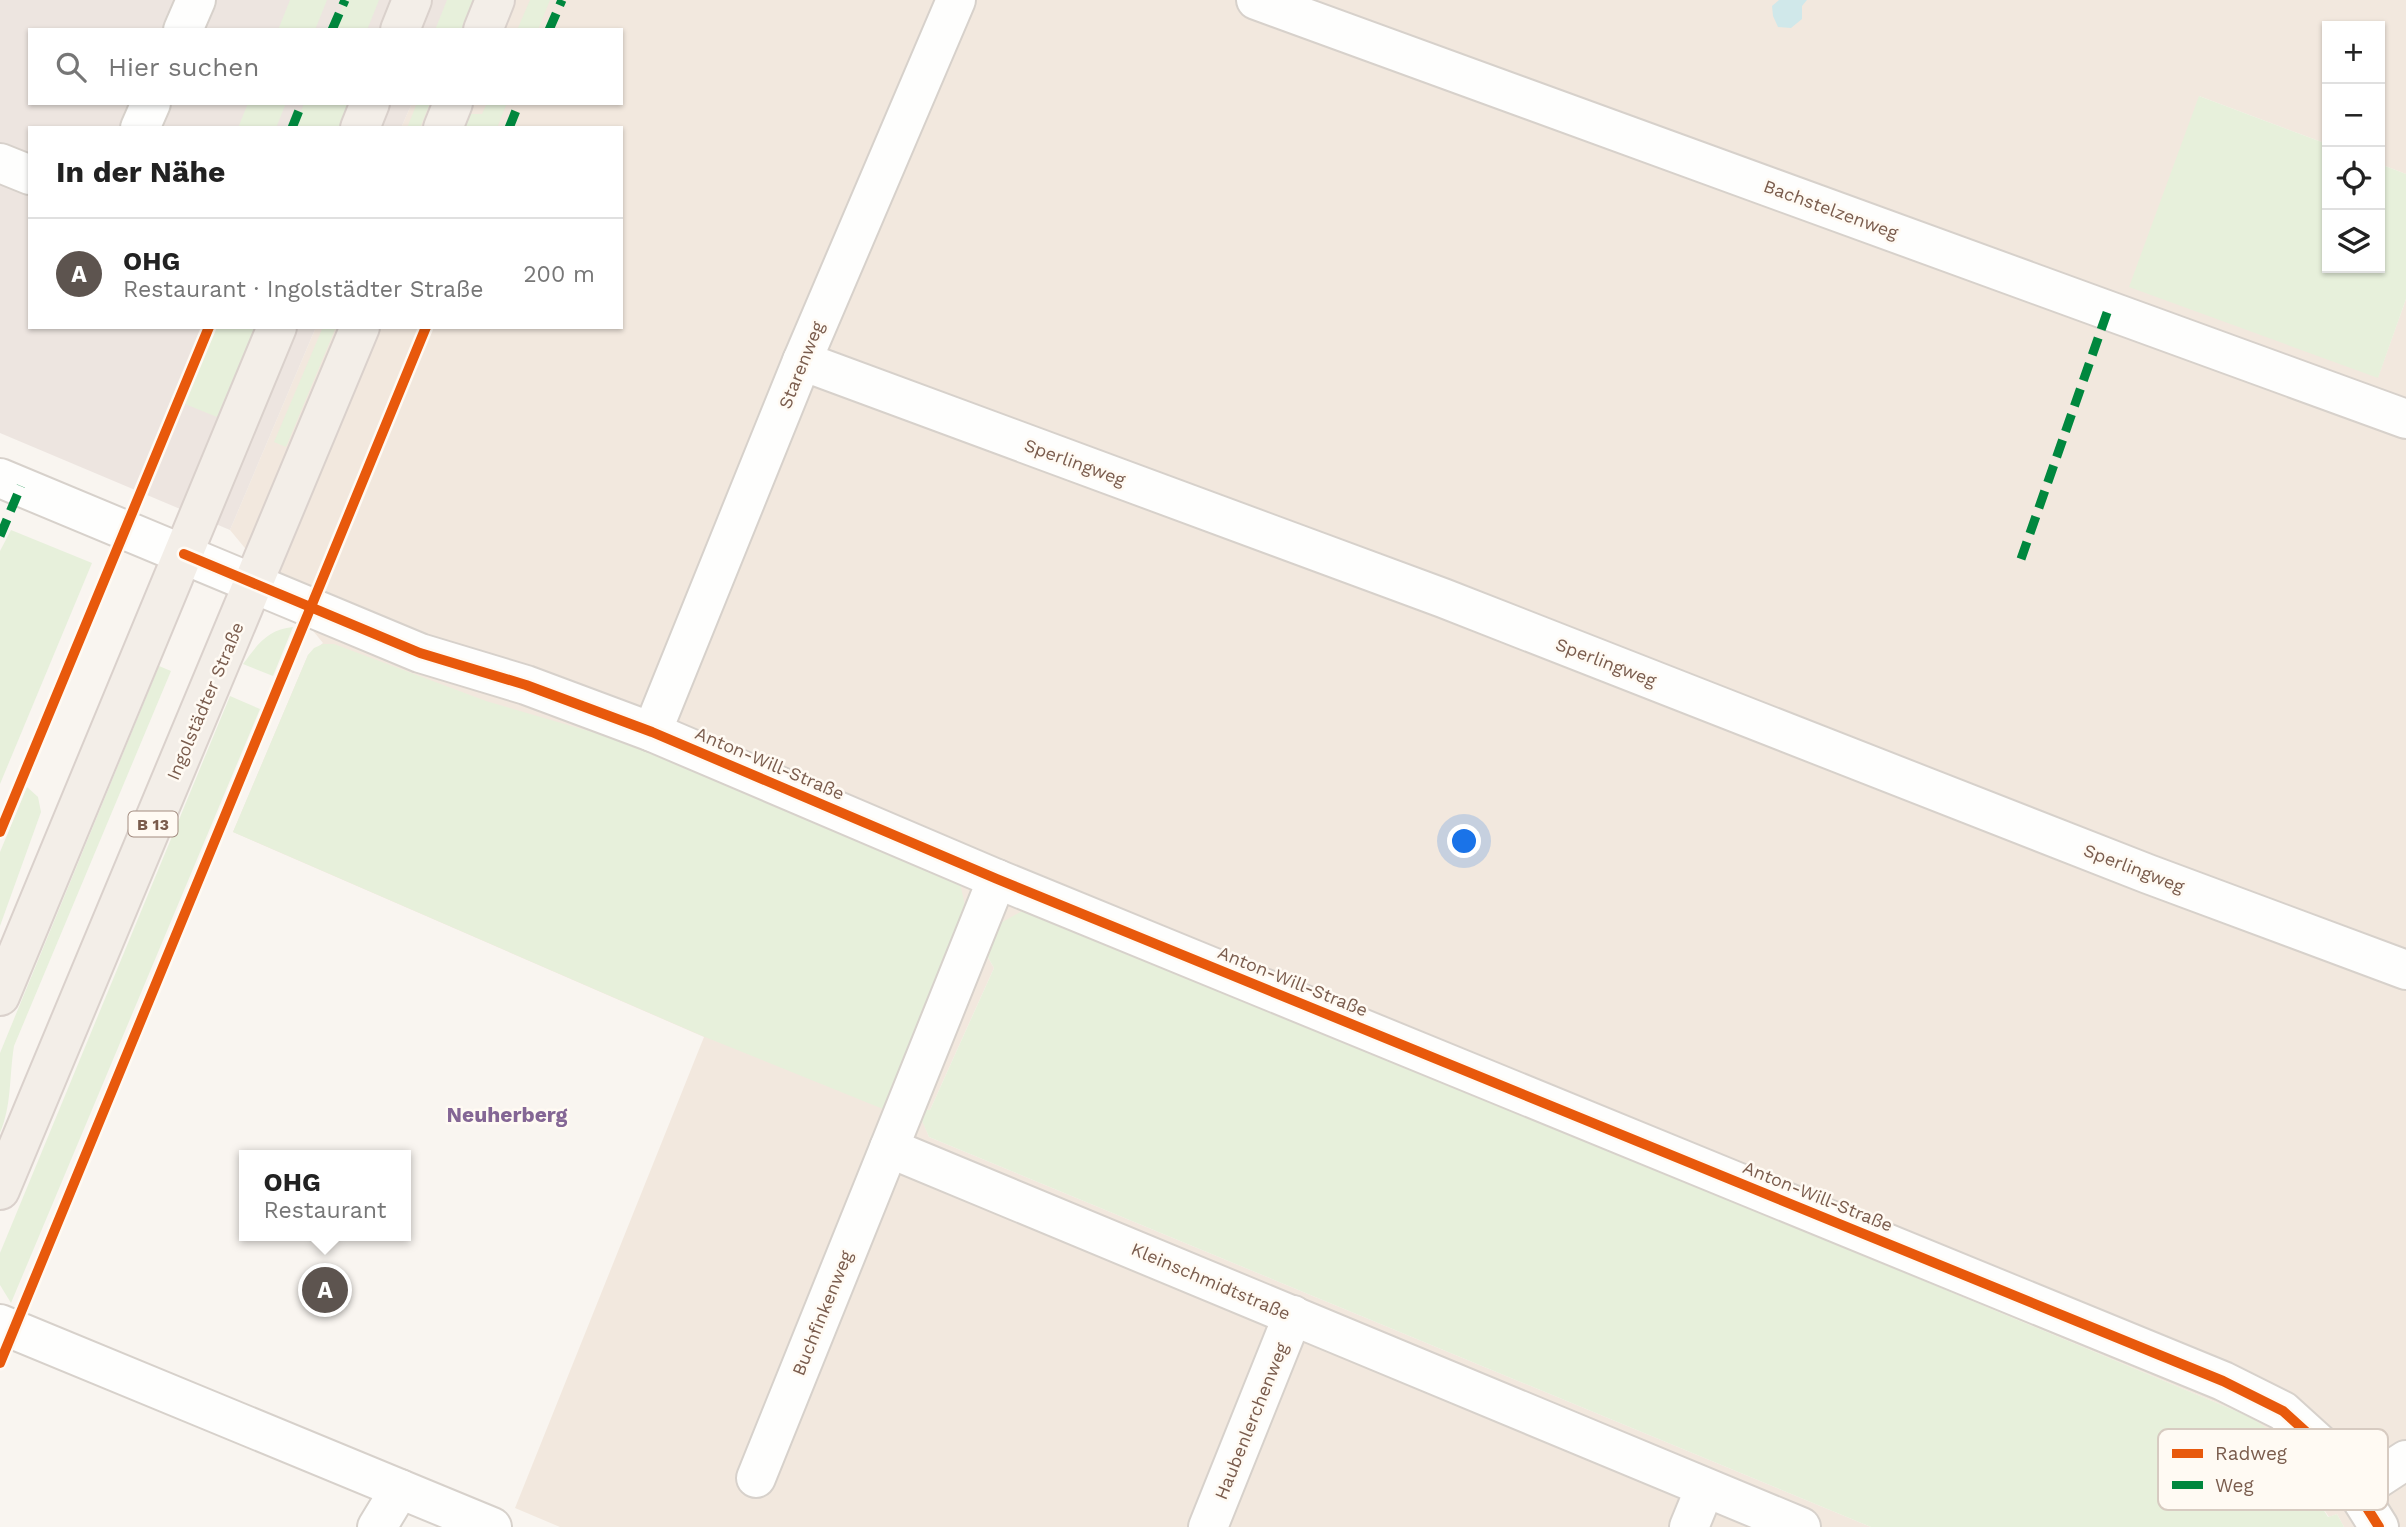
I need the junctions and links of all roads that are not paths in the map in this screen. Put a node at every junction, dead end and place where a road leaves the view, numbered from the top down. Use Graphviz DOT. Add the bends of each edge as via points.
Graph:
graph roads {
  1 [pos="196,0"];
  2 [pos="412,0"];
  3 [pos="495,0"];
  4 [pos="956,0"];
  5 [pos="1256,0"];
  6 [pos="184,28"];
  7 [pos="401,28"];
  8 [pos="484,28"];
  9 [pos="150,105"];
  10 [pos="369,105"];
  11 [pos="452,105"];
  12 [pos="141,126"];
  13 [pos="361,126"];
  14 [pos="444,126"];
  15 [pos="0,163"];
  16 [pos="28,174"];
  17 [pos="276,329"];
  18 [pos="359,329"];
  19 [pos="802,361"];
  20 [pos="2406,419"];
  21 [pos="0,478"];
  22 [pos="184,554"];
  23 [pos="253,584"];
  24 [pos="652,732"];
  25 [pos="997,878"];
  26 [pos="2406,970"];
  27 [pos="0,996"];
  28 [pos="889,1148"];
  29 [pos="0,1190"];
  30 [pos="1293,1315"];
  31 [pos="0,1324"];
  32 [pos="2303,1429"];
  33 [pos="2406,1460"];
  34 [pos="2388,1472"];
  35 [pos="756,1478"];
  36 [pos="1705,1488"];
  37 [pos="400,1489"];
  38 [pos="2368,1510"];
  39 [pos="377,1527"];
  40 [pos="492,1527"];
  41 [pos="1208,1527"];
  42 [pos="1689,1527"];
  43 [pos="1801,1527"];
  44 [pos="2379,1527"];
  1 -- 6 [label="street"];
  2 -- 7 [label="main road"];
  3 -- 8 [label="main road"];
  4 -- 19 [label="street, Starenweg"];
  5 -- 20 [label="street, Bachstelzenweg"];
  9 -- 12 [label="street"];
  10 -- 13 [label="main road"];
  11 -- 14 [label="main road"];
  15 -- 16 [label="street"];
  17 -- 22 [label="main road"];
  18 -- 23 [label="main road, Ingolstädter Straße / B 13"];
  19 -- 24 [label="street, Starenweg"];
  19 -- 26 [label="street, Sperlingweg" via="1456,603"];
  21 -- 22 [label="street, Anton-Will-Straße"];
  22 -- 23 [label="street, Anton-Will-Straße"];
  22 -- 27 [label="main road"];
  23 -- 24 [label="street, Anton-Will-Straße" via="420,653 526,685"];
  23 -- 29 [label="main road, Ingolstädter Straße / B 13"];
  24 -- 25 [label="street, Anton-Will-Straße"];
  25 -- 28 [label="street"];
  25 -- 32 [label="street, Anton-Will-Straße" via="2222,1381 2283,1411"];
  28 -- 30 [label="street, Kleinschmidtstraße"];
  28 -- 35 [label="street, Buchfinkenweg"];
  30 -- 36 [label="street, Kleinschmidtstraße"];
  30 -- 41 [label="street, Haubenlerchenweg"];
  31 -- 37 [label="street"];
  33 -- 34 [label="street"];
  36 -- 42 [label="street"];
  36 -- 43 [label="street, Kleinschmidtstraße"];
  37 -- 39 [label="street"];
  37 -- 40 [label="street"];
  38 -- 44 [label="street, Anton-Will-Straße"];
}
